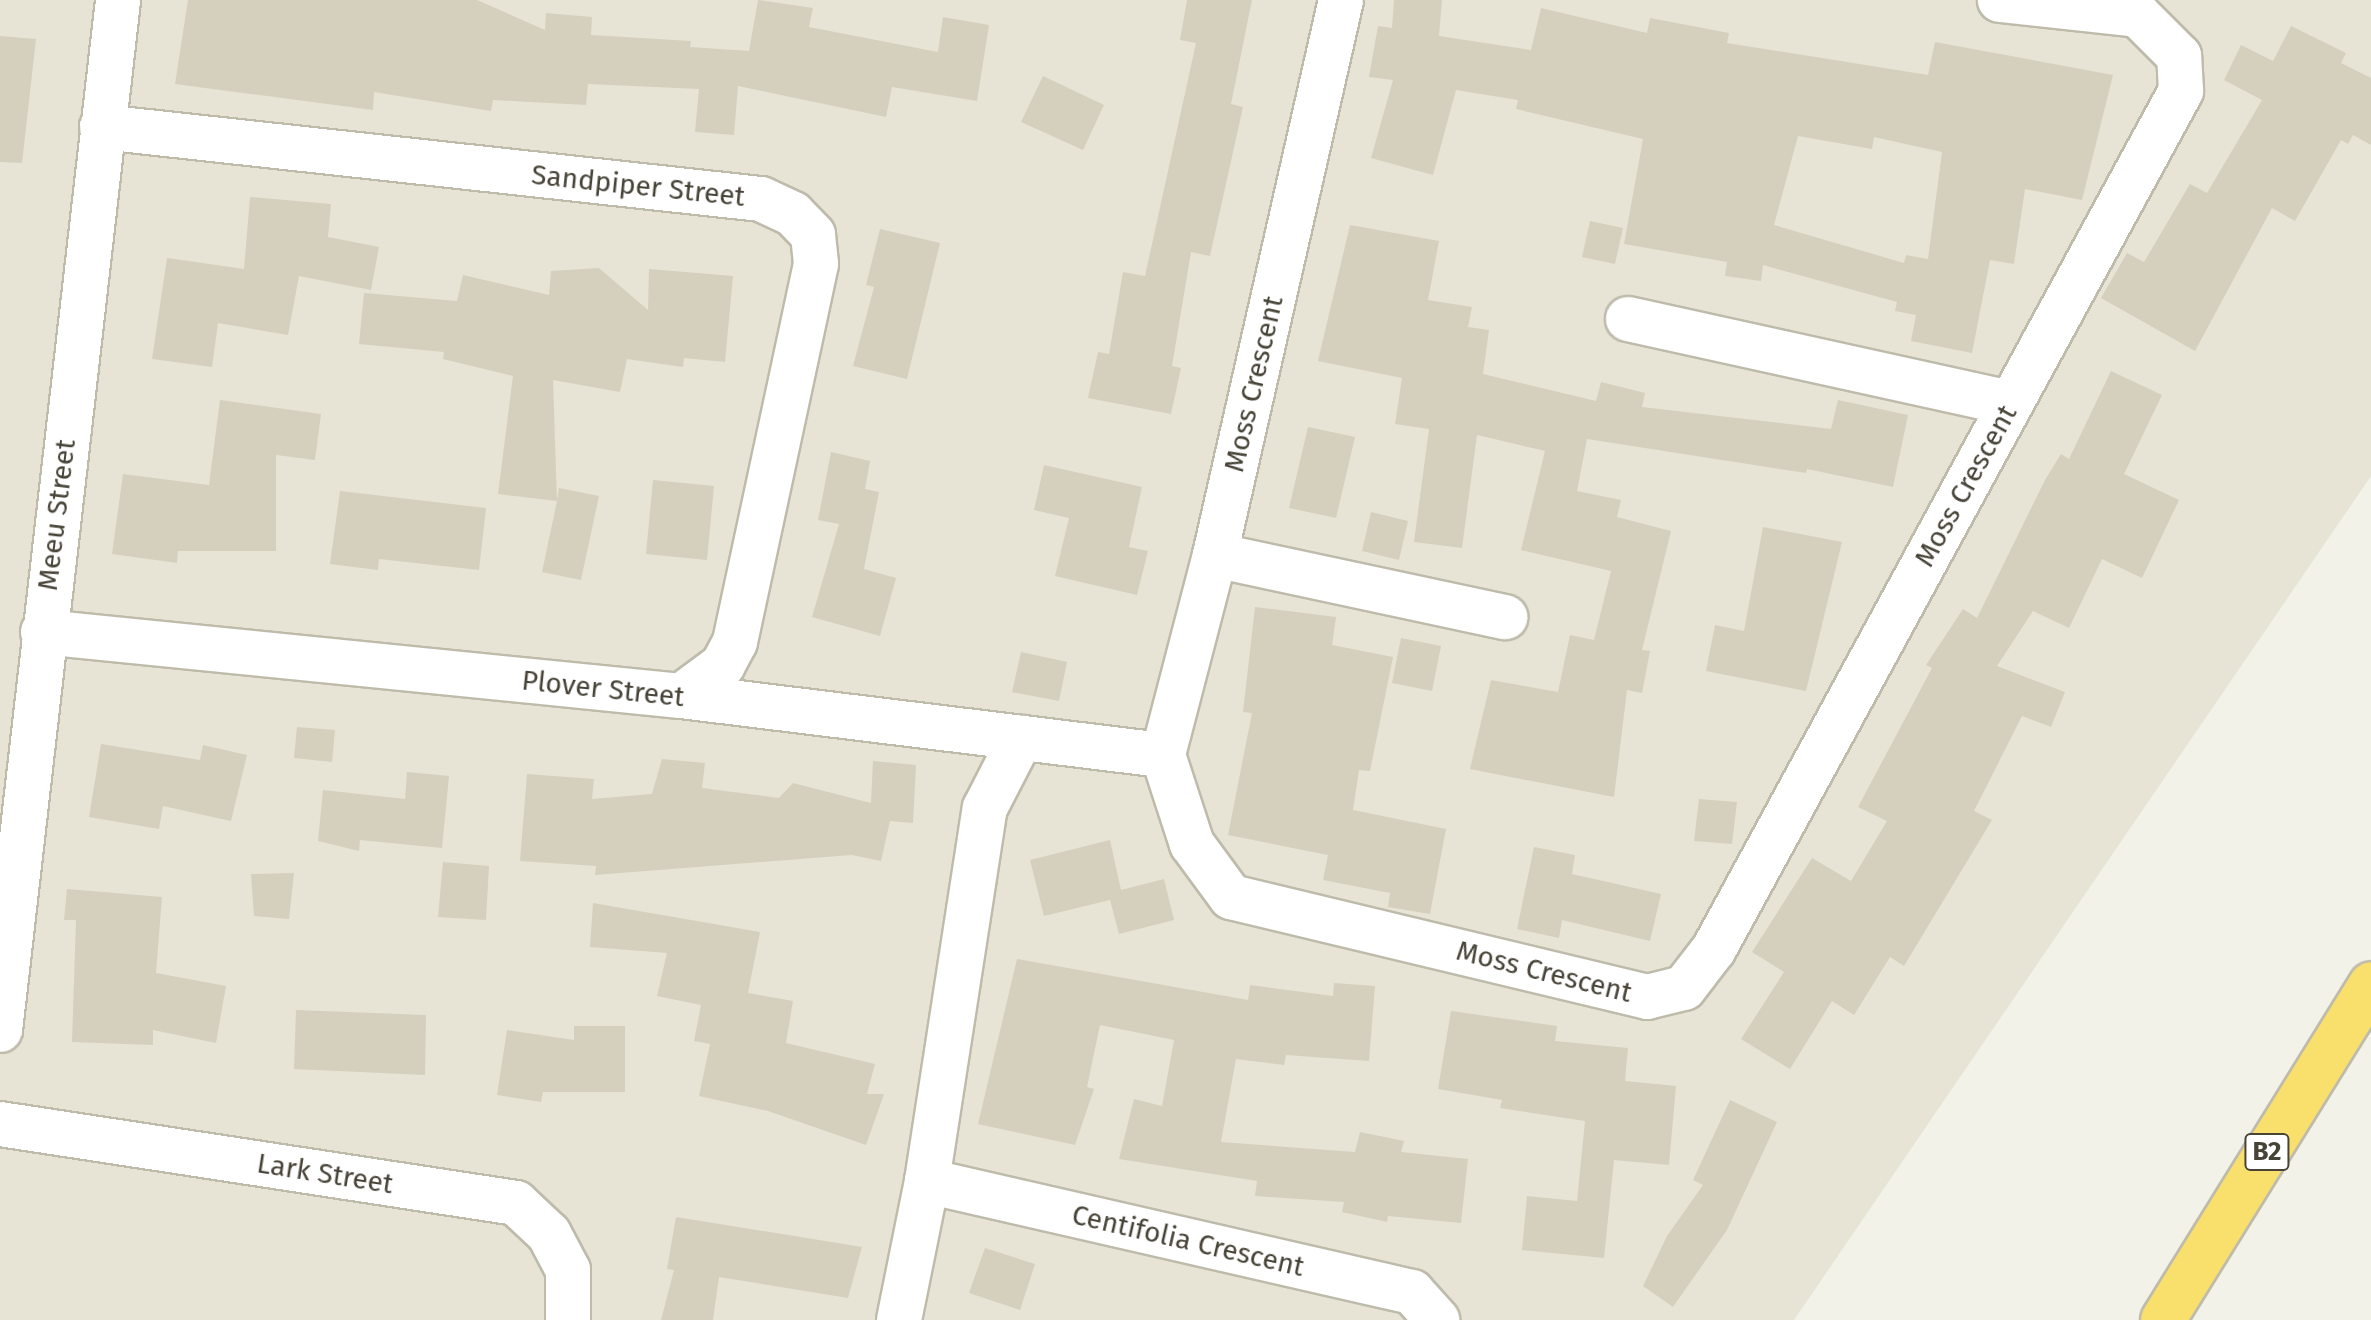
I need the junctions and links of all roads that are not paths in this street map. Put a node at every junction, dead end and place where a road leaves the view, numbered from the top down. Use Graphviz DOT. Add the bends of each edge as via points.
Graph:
graph roads {
  1 [pos="118,0"];
  2 [pos="1341,0"];
  3 [pos="2000,0"];
  4 [pos="102,127"];
  5 [pos="1628,319"];
  6 [pos="2010,403"];
  7 [pos="1215,555"];
  8 [pos="1505,617"];
  9 [pos="43,632"];
  10 [pos="681,696"];
  11 [pos="1021,738"];
  12 [pos="1163,755"];
  13 [pos="2371,984"];
  14 [pos="0,1030"];
  15 [pos="2371,1033"];
  16 [pos="0,1124"];
  17 [pos="927,1181"];
  18 [pos="568,1320"];
  19 [pos="899,1320"];
  20 [pos="1437,1320"];
  21 [pos="2163,1320"];
  22 [pos="2194,1320"];
  1 -- 4 [label="street, Meeu Street"];
  2 -- 7 [label="street, Moss Crescent"];
  3 -- 6 [label="street, Moss Crescent" via="2138,15 2179,56 2181,91"];
  4 -- 9 [label="street, Meeu Street"];
  4 -- 10 [label="street, Sandpiper Street" via="761,199 793,214 813,235 816,264 735,642 723,665"];
  5 -- 6 [label="street"];
  6 -- 12 [label="street, Moss Crescent" via="1714,949 1684,988 1647,997 1231,897 1192,844"];
  7 -- 8 [label="street"];
  7 -- 12 [label="street, Moss Crescent"];
  9 -- 10 [label="street, Plover Street"];
  9 -- 14 [label="street, Meeu Street"];
  10 -- 11 [label="street, Plover Street"];
  11 -- 12 [label="street, Plover Street"];
  11 -- 17 [label="street" via="985,808"];
  13 -- 21 [label="highway, B2"];
  15 -- 22 [label="highway, B2"];
  16 -- 18 [label="street, Lark Street" via="516,1203 549,1234 568,1270"];
  17 -- 19 [label="street"];
  17 -- 20 [label="street, Centifolia Crescent" via="1412,1292"];
}
